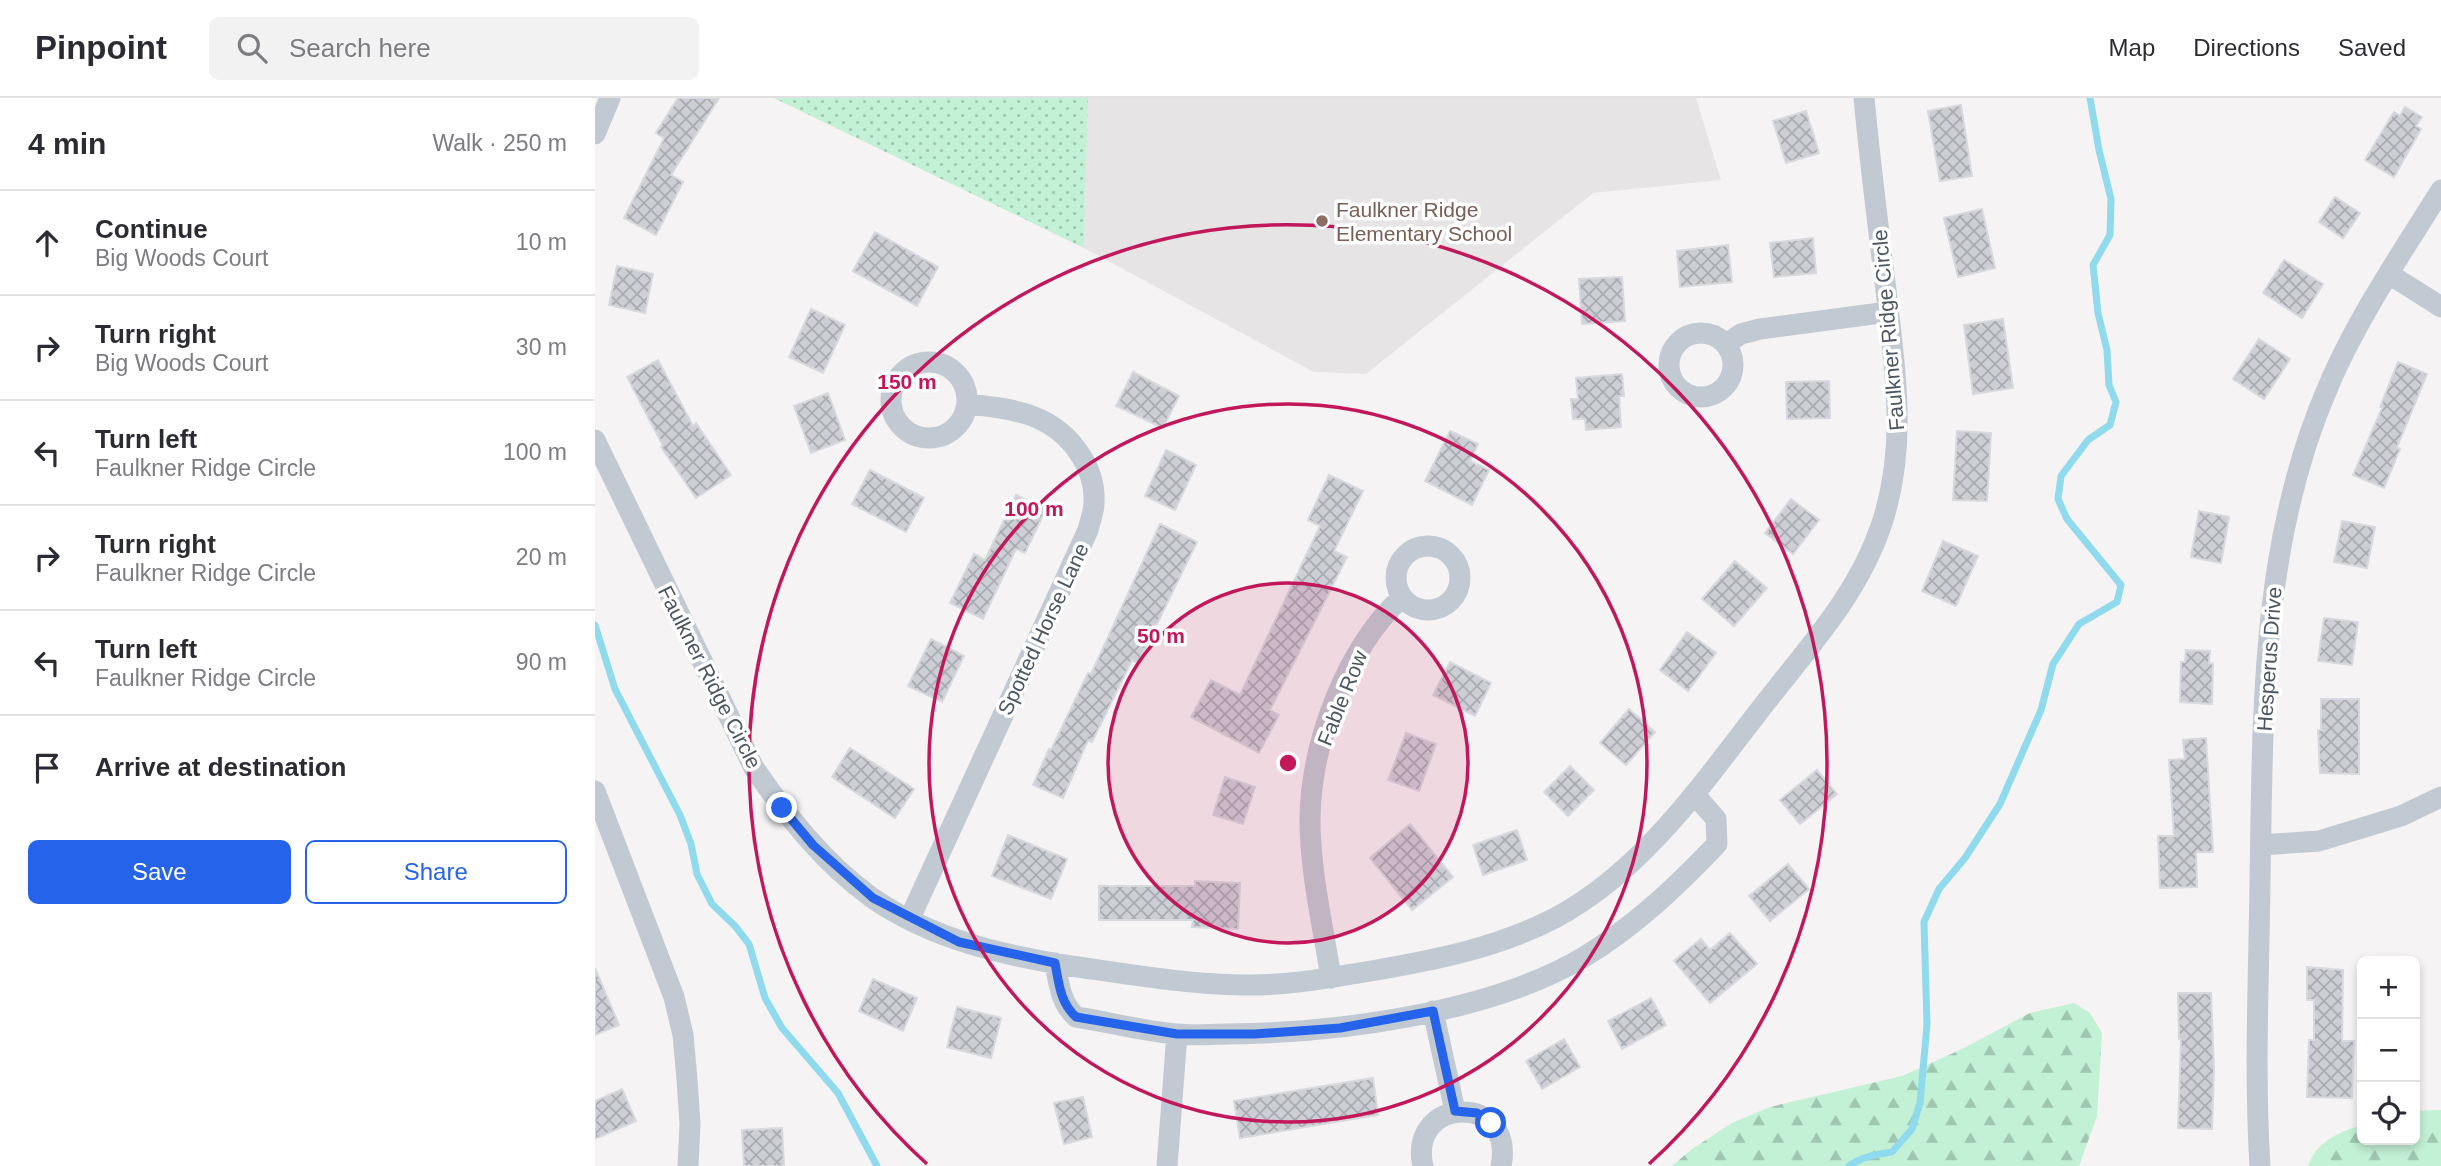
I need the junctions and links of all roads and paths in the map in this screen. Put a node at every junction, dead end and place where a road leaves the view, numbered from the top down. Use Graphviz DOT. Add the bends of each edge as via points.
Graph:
graph roads {
  1 [pos="610,98"];
  2 [pos="1864,98"];
  3 [pos="595,134"];
  4 [pos="2441,190"];
  5 [pos="2389,274"];
  6 [pos="2441,307"];
  7 [pos="1888,312"];
  8 [pos="1726,344"];
  9 [pos="967,404"];
  10 [pos="595,440"];
  11 [pos="1402,597"];
  12 [pos="595,791"];
  13 [pos="1694,794"];
  14 [pos="2440,801"];
  15 [pos="2261,845"];
  16 [pos="910,918"];
  17 [pos="1055,963"];
  18 [pos="1331,978"];
  19 [pos="1433,1011"];
  20 [pos="1177,1034"];
  21 [pos="1455,1111"];
  22 [pos="688,1166"];
  23 [pos="1167,1166"];
  24 [pos="1423,1166"];
  25 [pos="1501,1166"];
  26 [pos="2260,1166"];
  1 -- 3 [label="street"];
  2 -- 7 [label="street, Faulkner Ridge Circle"];
  4 -- 5 [label="street, Hesperus Drive"];
  5 -- 6 [label="street"];
  5 -- 15 [label="street, Hesperus Drive" via="2328,386 2285,516 2266,666"];
  7 -- 8 [label="street" via="1760,329"];
  7 -- 13 [label="street, Faulkner Ridge Circle" via="1899,442 1893,489 1863,572"];
  9 -- 16 [label="street, Spotted Horse Lane" via="1004,407 1056,427 1087,465 1094,505 1088,530"];
  10 -- 16 [label="street, Faulkner Ridge Circle" via="754,768 813,845 873,898"];
  11 -- 18 [label="street, Fable Row" via="1368,636 1343,682 1314,775 1310,819"];
  12 -- 22 [label="street" via="674,997 687,1079"];
  13 -- 18 [label="street, Faulkner Ridge Circle" via="1617,876 1556,918 1478,950"];
  13 -- 19 [label="street" via="1716,819 1717,844 1651,910 1581,958 1489,997"];
  14 -- 15 [label="street" via="2319,841"];
  15 -- 26 [label="street, Hesperus Drive"];
  16 -- 17 [label="street, Faulkner Ridge Circle" via="959,942"];
  17 -- 18 [label="street, Faulkner Ridge Circle" via="1180,982 1248,985"];
  17 -- 20 [label="street" via="1061,995 1076,1017"];
  19 -- 20 [label="street" via="1340,1028"];
  19 -- 21 [label="street"];
  20 -- 23 [label="street"];
  21 -- 24 [label="street" via="1435,1120 1423,1136"];
  21 -- 25 [label="street" via="1477,1113 1491,1123 1501,1137"];
}
